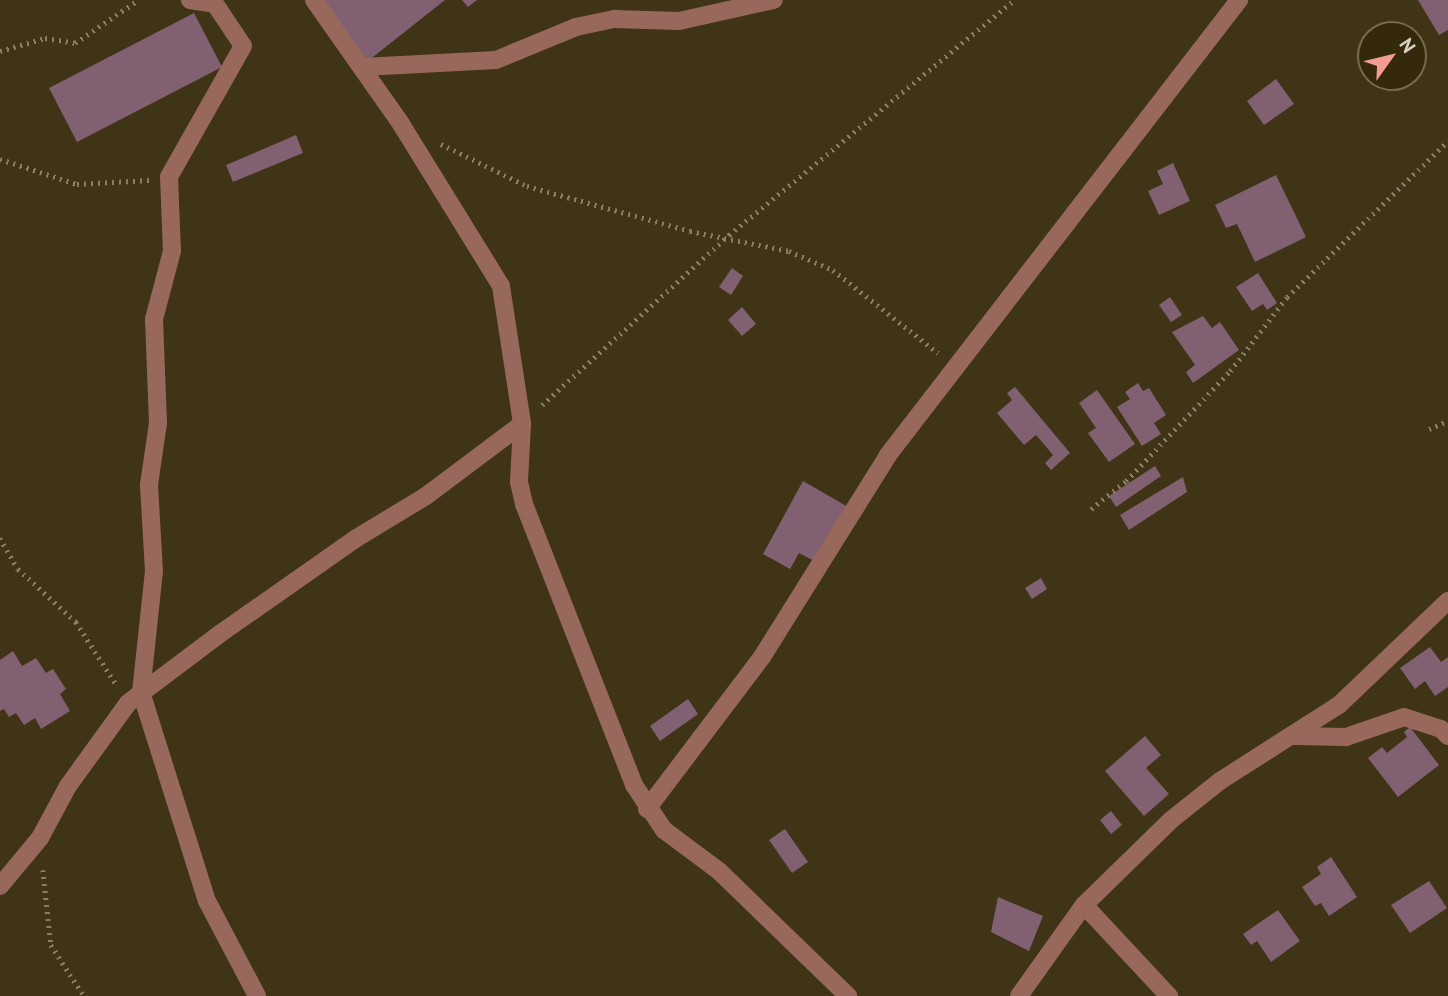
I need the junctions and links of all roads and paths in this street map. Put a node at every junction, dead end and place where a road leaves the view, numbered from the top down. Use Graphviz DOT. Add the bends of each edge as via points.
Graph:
graph roads {
  1 [pos="138,0"];
  2 [pos="190,0"];
  3 [pos="314,0"];
  4 [pos="774,0"];
  5 [pos="1014,0"];
  6 [pos="1239,0"];
  7 [pos="0,51"];
  8 [pos="363,67"];
  9 [pos="435,141"];
  10 [pos="1448,141"];
  11 [pos="0,159"];
  12 [pos="169,177"];
  13 [pos="729,235"];
  14 [pos="958,369"];
  15 [pos="1448,421"];
  16 [pos="522,424"];
  17 [pos="1429,429"];
  18 [pos="1091,509"];
  19 [pos="0,538"];
  20 [pos="1448,601"];
  21 [pos="135,697"];
  22 [pos="1295,736"];
  23 [pos="1448,736"];
  24 [pos="647,808"];
  25 [pos="40,838"];
  26 [pos="0,886"];
  27 [pos="1084,905"];
  28 [pos="84,996"];
  29 [pos="257,996"];
  30 [pos="847,996"];
  31 [pos="1019,996"];
  32 [pos="1169,996"];
  1 -- 7 [label="path" via="75,43 45,38"];
  2 -- 12 [label="street" via="215,4 243,46"];
  3 -- 8 [label="street"];
  4 -- 8 [label="street" via="679,21 615,19 576,27 496,60"];
  5 -- 13 [label="path"];
  6 -- 14 [label="street" via="1094,183"];
  8 -- 16 [label="street" via="501,286"];
  9 -- 13 [label="path" via="527,186 690,231"];
  10 -- 18 [label="path" via="1287,297 1230,371 1126,481"];
  11 -- 12 [label="path" via="77,184"];
  12 -- 21 [label="street" via="173,234 154,318 158,423 149,485 154,571"];
  13 -- 14 [label="path" via="789,251 833,270"];
  13 -- 16 [label="path"];
  14 -- 24 [label="street" via="888,456 762,657"];
  15 -- 17 [label="path"];
  16 -- 21 [label="street"];
  16 -- 24 [label="street" via="519,482 523,504"];
  19 -- 21 [label="path" via="18,569 76,622"];
  20 -- 22 [label="street" via="1339,705"];
  21 -- 25 [label="street" via="68,786"];
  21 -- 29 [label="street" via="206,901"];
  22 -- 23 [label="street" via="1346,737 1404,717 1441,729"];
  22 -- 27 [label="street" via="1220,781 1180,812"];
  24 -- 30 [label="street"];
  25 -- 26 [label="street"];
  25 -- 28 [label="path" via="51,945"];
  27 -- 31 [label="street"];
  27 -- 32 [label="street"];
}
